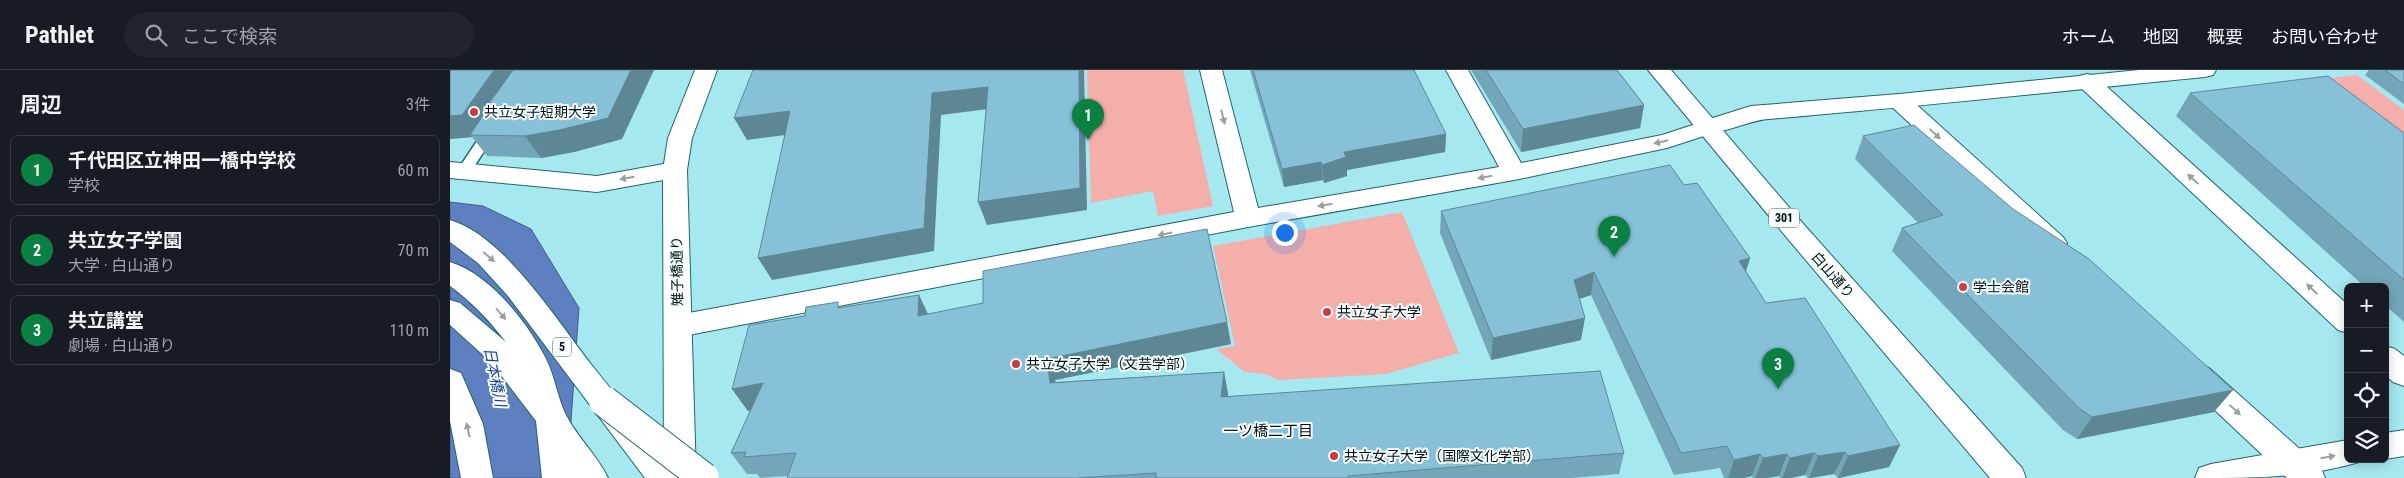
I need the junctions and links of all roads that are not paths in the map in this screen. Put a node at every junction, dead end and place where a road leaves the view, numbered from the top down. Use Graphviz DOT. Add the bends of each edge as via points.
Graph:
graph roads {
  1 [pos="706,70"];
  2 [pos="1211,70"];
  3 [pos="1457,70"];
  4 [pos="1658,70"];
  5 [pos="2205,70"];
  6 [pos="2081,76"];
  7 [pos="1899,101"];
  8 [pos="500,118"];
  9 [pos="1708,127"];
  10 [pos="457,170"];
  11 [pos="675,170"];
  12 [pos="1514,172"];
  13 [pos="1248,218"];
  14 [pos="450,229"];
  15 [pos="2076,263"];
  16 [pos="450,272"];
  17 [pos="450,310"];
  18 [pos="2344,318"];
  19 [pos="678,326"];
  20 [pos="2178,358"];
  21 [pos="2389,361"];
  22 [pos="2404,374"];
  23 [pos="450,381"];
  24 [pos="604,401"];
  25 [pos="2404,443"];
  26 [pos="2389,445"];
  27 [pos="2344,455"];
  28 [pos="2301,471"];
  29 [pos="477,478"];
  30 [pos="558,478"];
  31 [pos="592,478"];
  32 [pos="664,478"];
  33 [pos="680,478"];
  34 [pos="704,478"];
  35 [pos="2010,478"];
  36 [pos="2212,478"];
  1 -- 11 [label="main road, 雉子橋通り" via="680,138"];
  2 -- 13 [label="main road, one-way"];
  3 -- 12 [label="main road"];
  4 -- 9 [label="main road, 白山通り / 301"];
  5 -- 6 [label="main road"];
  6 -- 7 [label="main road"];
  18 -- 6 [label="main road, one-way"];
  7 -- 9 [label="main road" via="1751,113"];
  7 -- 15 [label="main road, one-way"];
  8 -- 10 [label="lane"];
  9 -- 12 [label="main road, one-way" via="1667,141"];
  9 -- 35 [label="main road, 白山通り / 301"];
  11 -- 10 [label="main road, one-way" via="597,184"];
  11 -- 19 [label="main road, 雉子橋通り"];
  12 -- 13 [label="main road, one-way"];
  13 -- 19 [label="main road, one-way"];
  14 -- 24 [label="main road, 5, one-way" via="470,240 518,286"];
  16 -- 30 [label="main road, one-way" via="502,314 522,343 549,406 557,443"];
  17 -- 31 [label="main road" via="494,346 517,372"];
  19 -- 33 [label="main road, 雉子橋通り"];
  20 -- 28 [label="main road, one-way"];
  21 -- 22 [label="main road"];
  29 -- 23 [label="main road, one-way" via="467,424"];
  24 -- 32 [label="main road, 5, bridge"];
  24 -- 34 [label="main road, bridge"];
  25 -- 26 [label="main road"];
  28 -- 27 [label="main road, one-way"];
  28 -- 36 [label="main road"];
}
